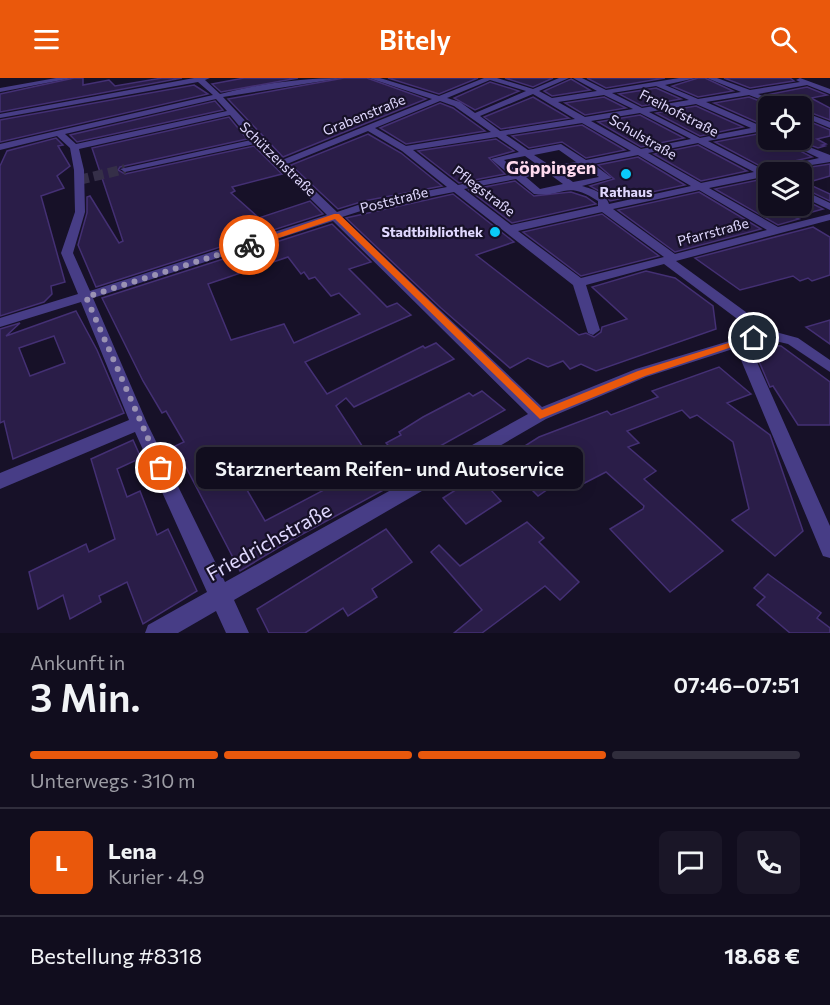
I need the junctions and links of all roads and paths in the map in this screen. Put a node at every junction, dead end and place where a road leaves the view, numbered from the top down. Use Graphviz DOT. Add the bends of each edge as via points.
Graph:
graph roads {
  1 [pos="68,78"];
  2 [pos="201,78"];
  3 [pos="338,78"];
  4 [pos="373,78"];
  5 [pos="490,78"];
  6 [pos="565,78"];
  7 [pos="577,78"];
  8 [pos="644,78"];
  9 [pos="692,78"];
  10 [pos="711,78"];
  11 [pos="794,78"];
  12 [pos="809,83"];
  13 [pos="656,84"];
  14 [pos="0,90"];
  15 [pos="533,91"];
  16 [pos="604,92"];
  17 [pos="749,92"];
  18 [pos="830,92"];
  19 [pos="219,96"];
  20 [pos="759,96"];
  21 [pos="440,99"];
  22 [pos="550,101"];
  23 [pos="695,101"];
  24 [pos="640,110"];
  25 [pos="232,112"];
  26 [pos="830,114"];
  27 [pos="476,115"];
  28 [pos="0,116"];
  29 [pos="812,118"];
  30 [pos="812,118"];
  31 [pos="582,120"];
  32 [pos="830,125"];
  33 [pos="758,126"];
  34 [pos="369,128"];
  35 [pos="758,130"];
  36 [pos="500,133"];
  37 [pos="59,134"];
  38 [pos="699,140"];
  39 [pos="257,141"];
  40 [pos="0,147"];
  41 [pos="74,147"];
  42 [pos="405,149"];
  43 [pos="808,150"];
  44 [pos="637,151"];
  45 [pos="0,153"];
  46 [pos="528,153"];
  47 [pos="829,159"];
  48 [pos="584,161"];
  49 [pos="282,163"];
  50 [pos="812,163"];
  51 [pos="548,168"];
  52 [pos="125,169"];
  53 [pos="758,170"];
  54 [pos="516,174"];
  55 [pos="758,176"];
  56 [pos="571,185"];
  57 [pos="453,187"];
  58 [pos="701,187"];
  59 [pos="812,198"];
  60 [pos="830,207"];
  61 [pos="604,208"];
  62 [pos="336,216"];
  63 [pos="830,217"];
  64 [pos="510,230"];
  65 [pos="777,231"];
  66 [pos="670,259"];
  67 [pos="579,283"];
  68 [pos="86,297"];
  69 [pos="0,323"];
  70 [pos="593,330"];
  71 [pos="767,334"];
  72 [pos="741,342"];
  73 [pos="830,367"];
  74 [pos="540,415"];
  75 [pos="140,423"];
  76 [pos="0,481"];
  77 [pos="830,549"];
  78 [pos="222,595"];
  79 [pos="156,633"];
  80 [pos="238,633"];
  1 -- 14 [label="street"];
  2 -- 19 [label="street, Schützenstraße"];
  2 -- 28 [label="street"];
  3 -- 19 [label="street"];
  4 -- 21 [label="street"];
  5 -- 15 [label="street, Schulstraße"];
  5 -- 21 [label="street, Grabenstraße"];
  6 -- 15 [label="street"];
  7 -- 16 [label="street, Freihofstraße"];
  8 -- 13 [label="street"];
  9 -- 13 [label="street"];
  10 -- 17 [label="street"];
  11 -- 12 [label="street"];
  12 -- 17 [label="street"];
  12 -- 18 [label="street"];
  13 -- 16 [label="street"];
  13 -- 23 [label="street"];
  15 -- 22 [label="street, Schulstraße"];
  15 -- 27 [label="street"];
  16 -- 22 [label="street"];
  16 -- 24 [label="street, Freihofstraße"];
  17 -- 20 [label="street"];
  17 -- 23 [label="street"];
  19 -- 25 [label="street, Schützenstraße"];
  19 -- 37 [label="street"];
  21 -- 27 [label="street"];
  21 -- 34 [label="street, Grabenstraße"];
  22 -- 31 [label="street, Schulstraße"];
  23 -- 24 [label="street"];
  23 -- 33 [label="street"];
  24 -- 31 [label="street"];
  24 -- 38 [label="street, Freihofstraße"];
  25 -- 39 [label="street, Schützenstraße"];
  25 -- 41 [label="street"];
  26 -- 29 [label="street"];
  27 -- 36 [label="street"];
  30 -- 32 [label="street"];
  31 -- 36 [label="street"];
  31 -- 44 [label="street, Schulstraße"];
  34 -- 42 [label="street, Pflegstraße"];
  34 -- 49 [label="street, Grabenstraße"];
  35 -- 38 [label="street, Poststraße"];
  36 -- 42 [label="street"];
  36 -- 46 [label="street"];
  37 -- 40 [label="street"];
  37 -- 41 [label="street"];
  37 -- 45 [label="street"];
  38 -- 44 [label="street, Poststraße"];
  38 -- 53 [label="street, Freihofstraße"];
  39 -- 49 [label="street, Schützenstraße"];
  39 -- 52 [label="street"];
  41 -- 68 [label="street" via="80,212 67,253"];
  42 -- 57 [label="street, Pflegstraße"];
  43 -- 47 [label="street"];
  44 -- 48 [label="street, Poststraße"];
  44 -- 58 [label="street, Schulstraße"];
  46 -- 48 [label="street" via="561,147"];
  46 -- 51 [label="street"];
  46 -- 54 [label="street" via="496,159"];
  47 -- 50 [label="street"];
  48 -- 51 [label="street, Poststraße"];
  48 -- 56 [label="street" via="607,178"];
  49 -- 62 [label="street, Schützenstraße"];
  51 -- 54 [label="street, Poststraße"];
  51 -- 56 [label="street"];
  54 -- 56 [label="street" via="538,192"];
  54 -- 57 [label="street, Poststraße"];
  55 -- 58 [label="street"];
  56 -- 61 [label="street" via="603,200"];
  57 -- 62 [label="street, Poststraße"];
  57 -- 64 [label="street, Pflegstraße"];
  58 -- 61 [label="street"];
  58 -- 65 [label="street, Schulstraße"];
  59 -- 60 [label="street"];
  61 -- 64 [label="street"];
  61 -- 66 [label="street"];
  62 -- 68 [label="street, Poststraße"];
  62 -- 74 [label="street, Schützenstraße"];
  63 -- 65 [label="street, Pfarrstraße"];
  64 -- 67 [label="street, Pflegstraße"];
  65 -- 66 [label="street, Pfarrstraße"];
  66 -- 67 [label="street, Pfarrstraße"];
  66 -- 71 [label="street"];
  67 -- 70 [label="street"];
  68 -- 69 [label="street, Poststraße"];
  68 -- 75 [label="street"];
  71 -- 72 [label="street, Friedrichstraße"];
  71 -- 73 [label="street" via="793,341"];
  72 -- 74 [label="street, Friedrichstraße" via="641,374"];
  72 -- 77 [label="street"];
  74 -- 78 [label="street, Friedrichstraße"];
  75 -- 76 [label="street"];
  75 -- 78 [label="street"];
  78 -- 79 [label="street, Friedrichstraße"];
  78 -- 80 [label="street"];
}
